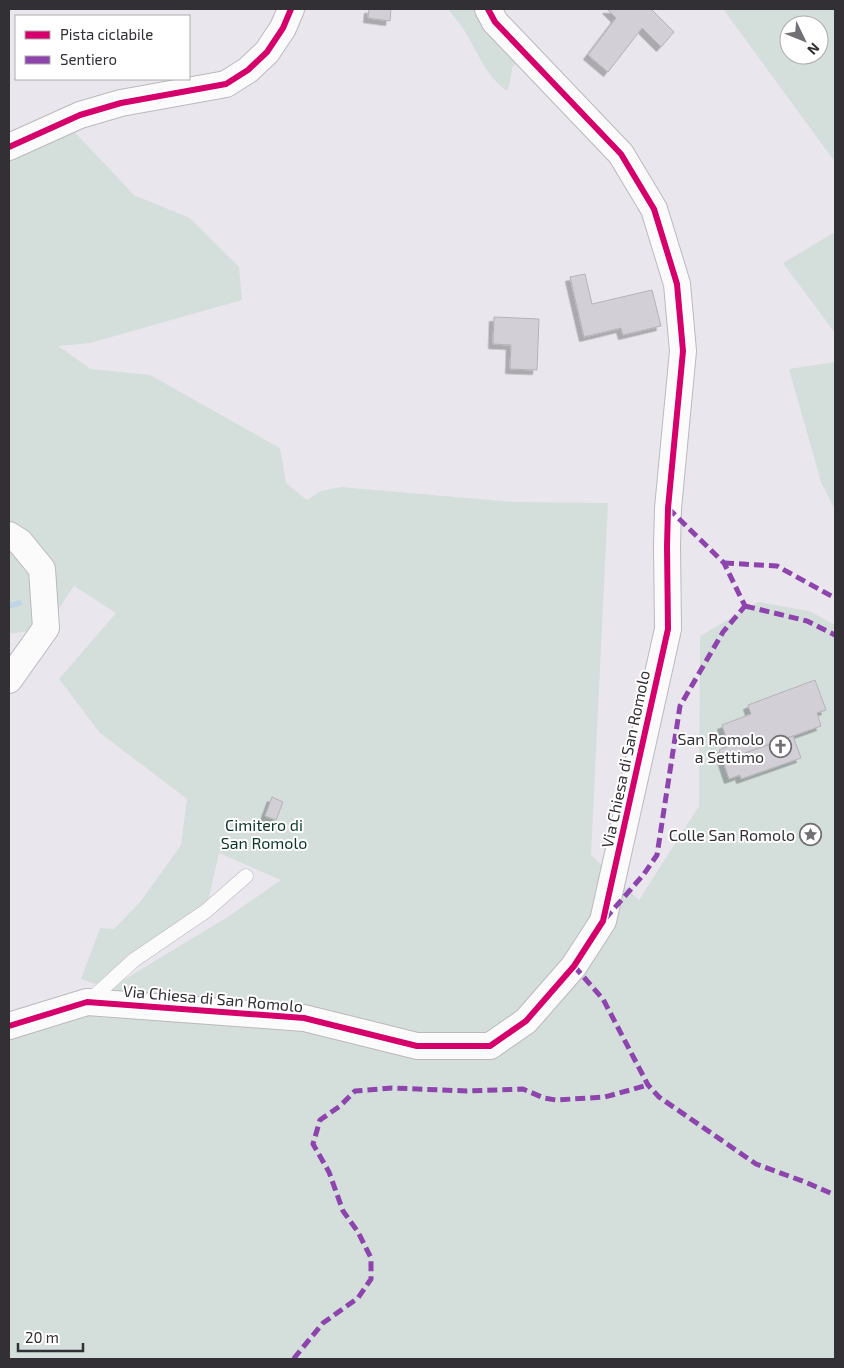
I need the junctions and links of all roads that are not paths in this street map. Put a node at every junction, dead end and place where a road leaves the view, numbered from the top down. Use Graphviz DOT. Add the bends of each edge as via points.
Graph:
graph roads {
  1 [pos="291,9"];
  2 [pos="488,9"];
  3 [pos="9,147"];
  4 [pos="9,535"];
  5 [pos="9,680"];
  6 [pos="246,876"];
  7 [pos="87,1002"];
  8 [pos="9,1026"];
  1 -- 3 [label="street" via="267,52 226,84 121,103 67,120"];
  2 -- 7 [label="street, Via Chiesa di San Romolo" via="495,22 621,154 654,208 677,284 683,351 668,508 668,629 603,921 574,966 526,1021 490,1046 417,1046 304,1018"];
  4 -- 5 [label="street" via="20,542 42,569 46,628"];
  6 -- 7 [label="lane" via="206,911 134,960"];
  7 -- 8 [label="street, Via Chiesa di San Romolo"];
}
